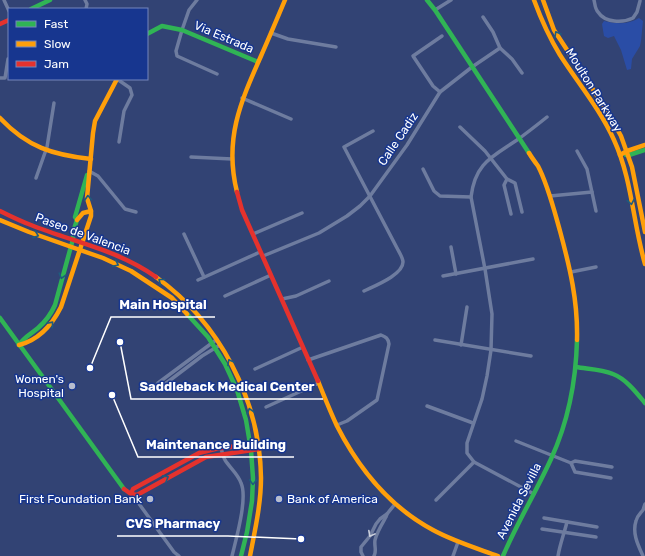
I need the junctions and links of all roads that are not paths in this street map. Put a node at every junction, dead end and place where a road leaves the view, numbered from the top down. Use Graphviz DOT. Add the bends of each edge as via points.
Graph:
graph roads {
  1 [pos="50,0"];
  2 [pos="197,0"];
  3 [pos="285,0"];
  4 [pos="427,0"];
  5 [pos="451,0"];
  6 [pos="534,0"];
  7 [pos="543,0"];
  8 [pos="594,0"];
  9 [pos="640,1"];
  10 [pos="645,2"];
  11 [pos="34,8"];
  12 [pos="435,10"];
  13 [pos="482,17"];
  14 [pos="182,30"];
  15 [pos="148,33"];
  16 [pos="271,33"];
  17 [pos="442,36"];
  18 [pos="336,47"];
  19 [pos="500,48"];
  20 [pos="8,59"];
  21 [pos="258,62"];
  22 [pos="472,66"];
  23 [pos="522,73"];
  24 [pos="217,74"];
  25 [pos="0,78"];
  26 [pos="116,80"];
  27 [pos="118,80"];
  28 [pos="440,92"];
  29 [pos="242,98"];
  30 [pos="54,103"];
  31 [pos="547,117"];
  32 [pos="0,118"];
  33 [pos="291,118"];
  34 [pos="460,127"];
  35 [pos="373,131"];
  36 [pos="520,138"];
  37 [pos="119,142"];
  38 [pos="645,145"];
  39 [pos="46,150"];
  40 [pos="645,150"];
  41 [pos="577,151"];
  42 [pos="628,153"];
  43 [pos="620,155"];
  44 [pos="191,157"];
  45 [pos="490,158"];
  46 [pos="232,159"];
  47 [pos="91,160"];
  48 [pos="423,169"];
  49 [pos="89,171"];
  50 [pos="36,178"];
  51 [pos="507,179"];
  52 [pos="592,192"];
  53 [pos="370,196"];
  54 [pos="550,196"];
  55 [pos="472,197"];
  56 [pos="0,211"];
  57 [pos="91,211"];
  58 [pos="596,211"];
  59 [pos="136,212"];
  60 [pos="522,212"];
  61 [pos="302,213"];
  62 [pos="511,214"];
  63 [pos="0,220"];
  64 [pos="77,220"];
  65 [pos="645,232"];
  66 [pos="184,234"];
  67 [pos="253,234"];
  68 [pos="73,238"];
  69 [pos="82,242"];
  70 [pos="71,247"];
  71 [pos="451,247"];
  72 [pos="79,250"];
  73 [pos="262,254"];
  74 [pos="533,259"];
  75 [pos="645,264"];
  76 [pos="596,267"];
  77 [pos="485,269"];
  78 [pos="571,272"];
  79 [pos="456,274"];
  80 [pos="271,275"];
  81 [pos="443,276"];
  82 [pos="204,277"];
  83 [pos="198,280"];
  84 [pos="329,281"];
  85 [pos="364,291"];
  86 [pos="225,296"];
  87 [pos="282,299"];
  88 [pos="467,307"];
  89 [pos="0,318"];
  90 [pos="216,340"];
  91 [pos="435,340"];
  92 [pos="212,343"];
  93 [pos="19,345"];
  94 [pos="220,345"];
  95 [pos="461,345"];
  96 [pos="215,348"];
  97 [pos="303,348"];
  98 [pos="491,350"];
  99 [pos="532,356"];
  100 [pos="308,360"];
  101 [pos="576,367"];
  102 [pos="255,369"];
  103 [pos="318,383"];
  104 [pos="645,403"];
  105 [pos="427,406"];
  106 [pos="266,407"];
  107 [pos="473,423"];
  108 [pos="337,426"];
  109 [pos="516,441"];
  110 [pos="250,444"];
  111 [pos="258,444"];
  112 [pos="221,448"];
  113 [pos="259,449"];
  114 [pos="251,450"];
  115 [pos="223,454"];
  116 [pos="552,456"];
  117 [pos="474,462"];
  118 [pos="571,463"];
  119 [pos="612,467"];
  120 [pos="611,478"];
  121 [pos="131,494"];
  122 [pos="534,494"];
  123 [pos="436,500"];
  124 [pos="395,504"];
  125 [pos="645,504"];
  126 [pos="387,514"];
  127 [pos="544,518"];
  128 [pos="567,522"];
  129 [pos="597,527"];
  130 [pos="542,529"];
  131 [pos="564,533"];
  132 [pos="596,537"];
  133 [pos="458,542"];
  134 [pos="179,556"];
  135 [pos="232,556"];
  136 [pos="240,556"];
  137 [pos="250,556"];
  138 [pos="364,556"];
  139 [pos="374,556"];
  140 [pos="453,556"];
  141 [pos="498,556"];
  142 [pos="503,556"];
  143 [pos="558,556"];
  144 [pos="643,556"];
  1 -- 11 [label="street"];
  2 -- 14 [label="street, Via Estrada" via="189,10"];
  3 -- 16 [label="street"];
  4 -- 12 [label="street, Avenida Sevilla"];
  5 -- 12 [label="street"];
  6 -- 43 [label="street, Moulton Parkway" via="552,42 606,124"];
  42 -- 7 [label="street, Moulton Parkway, one-way" via="609,114 554,30"];
  8 -- 9 [label="street" via="598,13 606,19 615,21 633,18"];
  9 -- 10 [label="street"];
  12 -- 22 [label="street, Avenida Sevilla"];
  13 -- 19 [label="street"];
  14 -- 15 [label="street, Via Estrada" via="162,26"];
  14 -- 21 [label="street, Via Estrada"];
  14 -- 24 [label="street, Via Estrada" via="177,56"];
  16 -- 18 [label="street" via="288,39"];
  16 -- 21 [label="street"];
  17 -- 28 [label="street" via="413,56"];
  19 -- 22 [label="street"];
  19 -- 23 [label="street"];
  20 -- 25 [label="street" via="5,78"];
  21 -- 29 [label="street"];
  22 -- 28 [label="street, Calle Cadiz"];
  22 -- 36 [label="street, Avenida Sevilla"];
  26 -- 47 [label="street" via="95,121"];
  27 -- 37 [label="street" via="130,88 132,95 124,111"];
  28 -- 53 [label="street, Calle Cadiz" via="407,145"];
  29 -- 33 [label="street"];
  29 -- 46 [label="street" via="234,127"];
  30 -- 39 [label="street"];
  31 -- 36 [label="street"];
  32 -- 39 [label="street" via="20,136"];
  34 -- 45 [label="street"];
  35 -- 53 [label="street, Calle Cadiz" via="344,147"];
  36 -- 45 [label="street"];
  36 -- 54 [label="street, Avenida Sevilla" via="538,167"];
  38 -- 42 [label="street"];
  39 -- 47 [label="street"];
  39 -- 50 [label="street"];
  40 -- 42 [label="street"];
  41 -- 52 [label="street" via="587,169"];
  42 -- 43 [label="street"];
  42 -- 65 [label="street, Moulton Parkway"];
  43 -- 75 [label="street, Moulton Parkway, one-way"];
  44 -- 46 [label="street"];
  45 -- 51 [label="street"];
  45 -- 55 [label="street" via="475,177"];
  46 -- 67 [label="street" via="242,210"];
  47 -- 49 [label="street"];
  48 -- 55 [label="street" via="434,191 440,196"];
  57 -- 49 [label="street, one-way" via="87,198"];
  49 -- 59 [label="street" via="98,176 125,209"];
  49 -- 64 [label="street" via="75,218"];
  51 -- 60 [label="street" via="515,183"];
  51 -- 62 [label="street" via="504,185"];
  52 -- 54 [label="street"];
  52 -- 58 [label="street"];
  53 -- 73 [label="street, Calle Cadiz" via="347,216 319,233"];
  53 -- 85 [label="street, Calle Cadiz" via="403,262 395,275"];
  54 -- 78 [label="street, Avenida Sevilla"];
  55 -- 77 [label="street"];
  56 -- 68 [label="street, Paseo de Valencia" via="19,221"];
  57 -- 64 [label="street" via="83,213"];
  57 -- 69 [label="street"];
  61 -- 67 [label="street"];
  63 -- 70 [label="street, Paseo de Valencia, one-way"];
  64 -- 68 [label="street"];
  66 -- 82 [label="street"];
  67 -- 73 [label="street"];
  68 -- 69 [label="street, Paseo de Valencia"];
  68 -- 70 [label="street"];
  69 -- 72 [label="street"];
  90 -- 69 [label="street, Paseo de Valencia, one-way" via="202,319 163,282 126,259"];
  70 -- 72 [label="street, Paseo de Valencia"];
  70 -- 93 [label="street, one-way" via="52,313"];
  71 -- 79 [label="street"];
  72 -- 92 [label="street, Paseo de Valencia, one-way" via="131,271 172,298"];
  93 -- 72 [label="street, one-way" via="27,344 42,333 56,317"];
  73 -- 80 [label="street"];
  73 -- 82 [label="street, Calle Cadiz"];
  74 -- 77 [label="street"];
  76 -- 78 [label="street"];
  77 -- 79 [label="street"];
  77 -- 98 [label="street" via="492,314"];
  78 -- 101 [label="street, Avenida Sevilla" via="577,316"];
  79 -- 81 [label="street"];
  80 -- 86 [label="street"];
  80 -- 87 [label="street"];
  82 -- 83 [label="street, Calle Cadiz"];
  84 -- 87 [label="street" via="296,296"];
  87 -- 97 [label="street"];
  88 -- 95 [label="street"];
  89 -- 93 [label="street"];
  90 -- 92 [label="street"];
  90 -- 94 [label="street, Paseo de Valencia"];
  91 -- 95 [label="street"];
  92 -- 96 [label="street, Paseo de Valencia"];
  92 -- 96 [label="street" via="158,383 155,388 161,387"];
  93 -- 121 [label="street" via="125,490"];
  94 -- 96 [label="street"];
  111 -- 94 [label="street, Paseo de Valencia, one-way" via="250,408 231,361"];
  95 -- 98 [label="street"];
  96 -- 110 [label="street, Paseo de Valencia" via="237,390"];
  97 -- 100 [label="street"];
  97 -- 102 [label="street"];
  98 -- 99 [label="street"];
  98 -- 107 [label="street" via="482,399"];
  100 -- 103 [label="street"];
  100 -- 108 [label="street" via="381,335 389,340 377,400"];
  101 -- 104 [label="street" via="601,371 623,380"];
  101 -- 116 [label="street, Avenida Sevilla" via="568,411"];
  103 -- 106 [label="street"];
  103 -- 108 [label="street"];
  105 -- 107 [label="street"];
  107 -- 117 [label="street" via="466,443 467,453"];
  108 -- 124 [label="street" via="365,473"];
  109 -- 116 [label="street, Avenida Sevilla"];
  110 -- 111 [label="street"];
  110 -- 112 [label="street"];
  110 -- 114 [label="street, Paseo de Valencia"];
  111 -- 113 [label="street, Paseo de Valencia"];
  112 -- 115 [label="street"];
  112 -- 121 [label="street" via="195,455 133,489"];
  113 -- 114 [label="street"];
  113 -- 137 [label="street, Paseo de Valencia" via="260,492"];
  114 -- 115 [label="street"];
  114 -- 136 [label="street, Paseo de Valencia, one-way" via="252,501"];
  121 -- 115 [label="street, one-way" via="137,494 198,461"];
  115 -- 135 [label="street" via="243,488 241,514"];
  116 -- 118 [label="street, Avenida Sevilla"];
  116 -- 122 [label="street, Avenida Sevilla"];
  117 -- 122 [label="street"];
  117 -- 123 [label="street"];
  118 -- 119 [label="street" via="575,461"];
  118 -- 120 [label="street" via="575,472"];
  121 -- 134 [label="street"];
  122 -- 142 [label="street, Avenida Sevilla"];
  124 -- 126 [label="street"];
  124 -- 133 [label="street" via="432,530"];
  125 -- 144 [label="street" via="635,522 635,536"];
  126 -- 138 [label="street, one-way" via="376,524 361,547"];
  126 -- 139 [label="street" via="376,538"];
  127 -- 128 [label="street"];
  128 -- 129 [label="street"];
  128 -- 131 [label="street"];
  130 -- 131 [label="street"];
  131 -- 132 [label="street"];
  131 -- 143 [label="street"];
  133 -- 140 [label="street"];
  133 -- 141 [label="street"];
}
